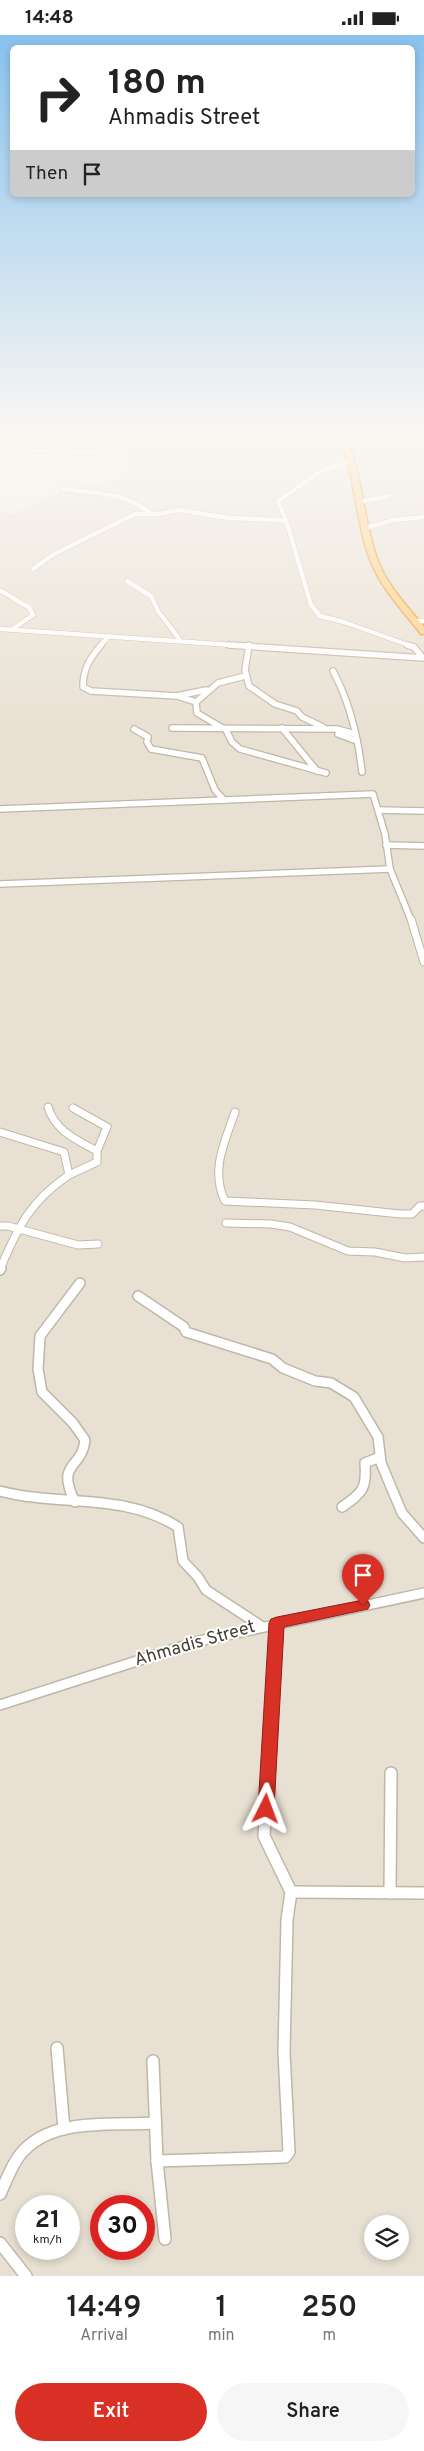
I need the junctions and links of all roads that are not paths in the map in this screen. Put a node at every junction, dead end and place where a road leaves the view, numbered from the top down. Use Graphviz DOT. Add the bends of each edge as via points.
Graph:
graph roads {
  1 [pos="95,534"];
  2 [pos="290,534"];
  3 [pos="366,534"];
  4 [pos="33,569"];
  5 [pos="127,581"];
  6 [pos="0,591"];
  7 [pos="414,621"];
  8 [pos="424,621"];
  9 [pos="0,629"];
  10 [pos="11,630"];
  11 [pos="424,632"];
  12 [pos="0,634"];
  13 [pos="109,636"];
  14 [pos="180,640"];
  15 [pos="249,645"];
  16 [pos="423,657"];
  17 [pos="333,671"];
  18 [pos="245,676"];
  19 [pos="206,690"];
  20 [pos="176,696"];
  21 [pos="196,701"];
  22 [pos="172,728"];
  23 [pos="282,728"];
  24 [pos="325,728"];
  25 [pos="134,729"];
  26 [pos="226,730"];
  27 [pos="355,734"];
  28 [pos="357,741"];
  29 [pos="317,771"];
  30 [pos="362,772"];
  31 [pos="326,773"];
  32 [pos="224,800"];
  33 [pos="0,809"];
  34 [pos="379,810"];
  35 [pos="424,811"];
  36 [pos="386,845"];
  37 [pos="424,846"];
  38 [pos="390,869"];
  39 [pos="0,884"];
  40 [pos="424,962"];
  41 [pos="48,1107"];
  42 [pos="73,1108"];
  43 [pos="235,1112"];
  44 [pos="0,1132"];
  45 [pos="98,1151"];
  46 [pos="69,1175"];
  47 [pos="424,1206"];
  48 [pos="226,1223"];
  49 [pos="0,1226"];
  50 [pos="18,1228"];
  51 [pos="98,1244"];
  52 [pos="424,1257"];
  53 [pos="0,1270"];
  54 [pos="80,1283"];
  55 [pos="138,1296"];
  56 [pos="380,1457"];
  57 [pos="0,1491"];
  58 [pos="75,1502"];
  59 [pos="342,1507"];
  60 [pos="424,1538"];
  61 [pos="424,1593"];
  62 [pos="277,1623"];
  63 [pos="261,1626"];
  64 [pos="0,1705"];
  65 [pos="391,1773"];
  66 [pos="291,1892"];
  67 [pos="390,1893"];
  68 [pos="424,1893"];
  69 [pos="57,2049"];
  70 [pos="152,2061"];
  71 [pos="155,2123"];
  72 [pos="64,2129"];
  73 [pos="157,2161"];
  74 [pos="0,2194"];
  75 [pos="165,2239"];
  76 [pos="0,2243"];
  77 [pos="26,2276"];
  1 -- 4 [label="street" via="54,554"];
  2 -- 16 [label="street" via="311,605 320,617 344,622 414,647"];
  3 -- 7 [label="highway" via="382,577"];
  5 -- 14 [label="street" via="151,596"];
  6 -- 10 [label="street" via="29,607 33,615"];
  7 -- 8 [label="street"];
  7 -- 11 [label="highway"];
  9 -- 10 [label="street"];
  10 -- 12 [label="street"];
  10 -- 13 [label="street"];
  13 -- 14 [label="street"];
  13 -- 20 [label="street" via="87,661 82,677 83,687 91,691"];
  14 -- 15 [label="street"];
  15 -- 16 [label="street"];
  15 -- 18 [label="street"];
  17 -- 27 [label="street" via="343,689"];
  18 -- 19 [label="street" via="220,681"];
  18 -- 24 [label="street" via="249,686 275,704 297,711 302,717"];
  19 -- 20 [label="street"];
  19 -- 21 [label="street"];
  20 -- 21 [label="street"];
  21 -- 26 [label="street" via="198,713"];
  22 -- 26 [label="street"];
  23 -- 24 [label="street"];
  23 -- 26 [label="street"];
  23 -- 29 [label="street"];
  24 -- 27 [label="street"];
  24 -- 28 [label="street"];
  25 -- 32 [label="street" via="148,737 151,749 202,758 214,793"];
  26 -- 29 [label="street" via="232,743 240,749"];
  27 -- 28 [label="street"];
  28 -- 30 [label="street"];
  29 -- 31 [label="street"];
  32 -- 33 [label="street"];
  32 -- 34 [label="street" via="373,793"];
  34 -- 35 [label="street"];
  34 -- 36 [label="street"];
  36 -- 37 [label="street"];
  36 -- 38 [label="street"];
  38 -- 39 [label="street"];
  38 -- 40 [label="street" via="412,919"];
  41 -- 45 [label="street" via="49,1114 64,1132"];
  42 -- 45 [label="street" via="107,1127"];
  43 -- 47 [label="street" via="223,1142 219,1173 220,1194 225,1201 317,1205 398,1214 412,1214"];
  44 -- 46 [label="street" via="64,1152"];
  45 -- 46 [label="street" via="97,1162"];
  46 -- 50 [label="street" via="47,1188 24,1215"];
  48 -- 52 [label="street" via="290,1227 348,1251"];
  49 -- 50 [label="street"];
  50 -- 51 [label="street" via="78,1245"];
  50 -- 53 [label="street"];
  54 -- 58 [label="street" via="40,1336 38,1369 42,1392 84,1434 86,1441 68,1471 65,1483"];
  55 -- 56 [label="street" via="188,1333 272,1359 283,1368 315,1381 331,1383 354,1397 378,1437"];
  56 -- 59 [label="street" via="365,1463 366,1479 362,1493"];
  56 -- 60 [label="street" via="402,1513"];
  57 -- 58 [label="street" via="17,1497"];
  58 -- 63 [label="street" via="131,1506 170,1520 178,1527 183,1561 206,1590"];
  61 -- 62 [label="street, Ahmadis Street"];
  62 -- 63 [label="street, Ahmadis Street"];
  62 -- 66 [label="street" via="264,1836"];
  63 -- 64 [label="street, Ahmadis Street" via="199,1641"];
  65 -- 67 [label="street"];
  66 -- 67 [label="street"];
  66 -- 73 [label="street" via="287,1920 284,2033 288,2152 285,2157"];
  67 -- 68 [label="street"];
  69 -- 72 [label="street"];
  70 -- 71 [label="street"];
  71 -- 72 [label="street"];
  71 -- 73 [label="street"];
  72 -- 74 [label="street" via="40,2136 20,2155"];
  73 -- 75 [label="street"];
  76 -- 77 [label="street"];
}
